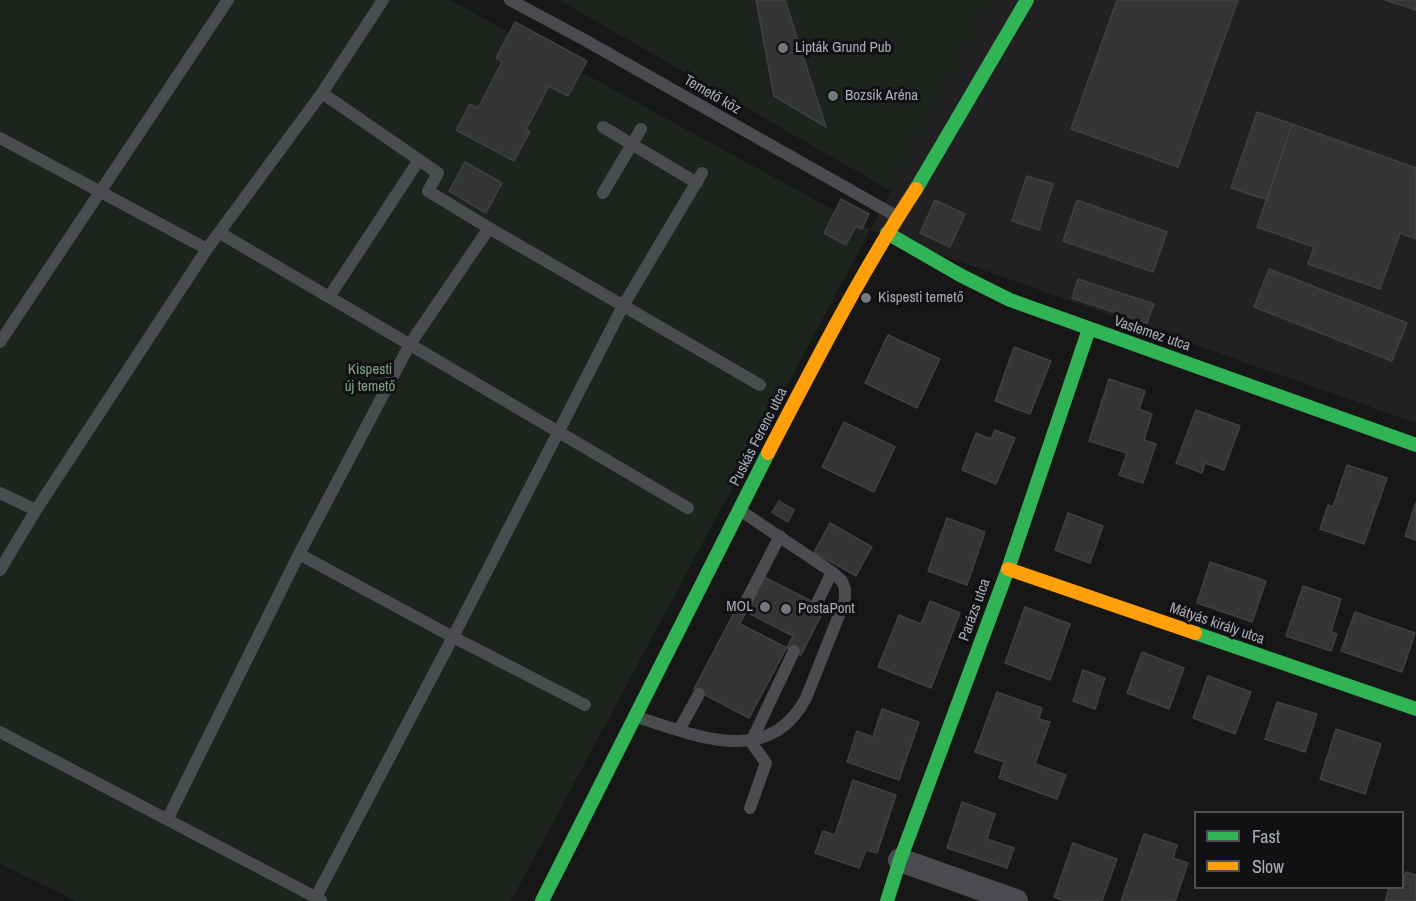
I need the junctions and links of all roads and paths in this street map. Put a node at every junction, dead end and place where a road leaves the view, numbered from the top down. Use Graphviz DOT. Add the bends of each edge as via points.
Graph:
graph roads {
  1 [pos="228,0"];
  2 [pos="383,0"];
  3 [pos="510,0"];
  4 [pos="1027,0"];
  5 [pos="322,93"];
  6 [pos="603,127"];
  7 [pos="641,129"];
  8 [pos="0,138"];
  9 [pos="632,145"];
  10 [pos="419,160"];
  11 [pos="100,192"];
  12 [pos="603,193"];
  13 [pos="898,217"];
  14 [pos="489,228"];
  15 [pos="220,233"];
  16 [pos="887,233"];
  17 [pos="207,249"];
  18 [pos="329,297"];
  19 [pos="623,306"];
  20 [pos="1089,329"];
  21 [pos="0,342"];
  22 [pos="410,344"];
  23 [pos="760,385"];
  24 [pos="558,432"];
  25 [pos="1416,444"];
  26 [pos="0,493"];
  27 [pos="688,508"];
  28 [pos="36,510"];
  29 [pos="740,510"];
  30 [pos="780,536"];
  31 [pos="299,554"];
  32 [pos="1008,569"];
  33 [pos="0,570"];
  34 [pos="832,572"];
  35 [pos="817,603"];
  36 [pos="742,609"];
  37 [pos="453,637"];
  38 [pos="794,651"];
  39 [pos="699,694"];
  40 [pos="585,705"];
  41 [pos="1416,710"];
  42 [pos="636,717"];
  43 [pos="679,730"];
  44 [pos="0,732"];
  45 [pos="751,742"];
  46 [pos="750,808"];
  47 [pos="168,818"];
  48 [pos="900,860"];
  49 [pos="319,899"];
  50 [pos="542,901"];
  51 [pos="887,901"];
  52 [pos="1016,901"];
  1 -- 11 [label="lane"];
  2 -- 5 [label="lane"];
  3 -- 13 [label="lane, Temető köz"];
  4 -- 13 [label="street, Puskás Ferenc utca"];
  5 -- 10 [label="lane"];
  5 -- 15 [label="lane"];
  6 -- 9 [label="lane"];
  7 -- 9 [label="lane"];
  8 -- 11 [label="lane"];
  9 -- 12 [label="lane"];
  9 -- 19 [label="lane" via="700,178"];
  10 -- 14 [label="lane" via="438,173 428,190"];
  10 -- 18 [label="lane"];
  11 -- 17 [label="lane"];
  11 -- 21 [label="lane"];
  13 -- 16 [label="street, Puskás Ferenc utca"];
  14 -- 19 [label="lane"];
  14 -- 22 [label="lane"];
  15 -- 17 [label="lane"];
  15 -- 18 [label="lane"];
  16 -- 20 [label="street, Vaslemez utca" via="1010,300"];
  16 -- 29 [label="street, Puskás Ferenc utca" via="849,298"];
  17 -- 28 [label="lane"];
  18 -- 22 [label="lane"];
  19 -- 23 [label="lane"];
  19 -- 24 [label="lane"];
  20 -- 25 [label="street, Vaslemez utca"];
  20 -- 32 [label="street, Parázs utca"];
  22 -- 24 [label="lane"];
  22 -- 31 [label="lane"];
  24 -- 27 [label="lane"];
  24 -- 37 [label="lane"];
  26 -- 28 [label="lane"];
  28 -- 33 [label="lane"];
  29 -- 30 [label="lane"];
  29 -- 42 [label="street, Puskás Ferenc utca"];
  30 -- 34 [label="lane"];
  30 -- 36 [label="lane"];
  31 -- 37 [label="lane"];
  31 -- 47 [label="lane"];
  32 -- 41 [label="street, Mátyás király utca"];
  32 -- 48 [label="street, Parázs utca"];
  34 -- 35 [label="lane"];
  34 -- 45 [label="lane" via="842,581 845,600 806,698 799,712 782,729"];
  37 -- 40 [label="lane"];
  37 -- 49 [label="lane"];
  38 -- 45 [label="lane"];
  39 -- 43 [label="lane"];
  42 -- 43 [label="lane"];
  42 -- 50 [label="street, Puskás Ferenc utca"];
  43 -- 45 [label="lane"];
  44 -- 47 [label="lane"];
  45 -- 46 [label="lane" via="766,764"];
  47 -- 49 [label="lane"];
  48 -- 51 [label="street, Parázs utca"];
  48 -- 52 [label="street"];
}
